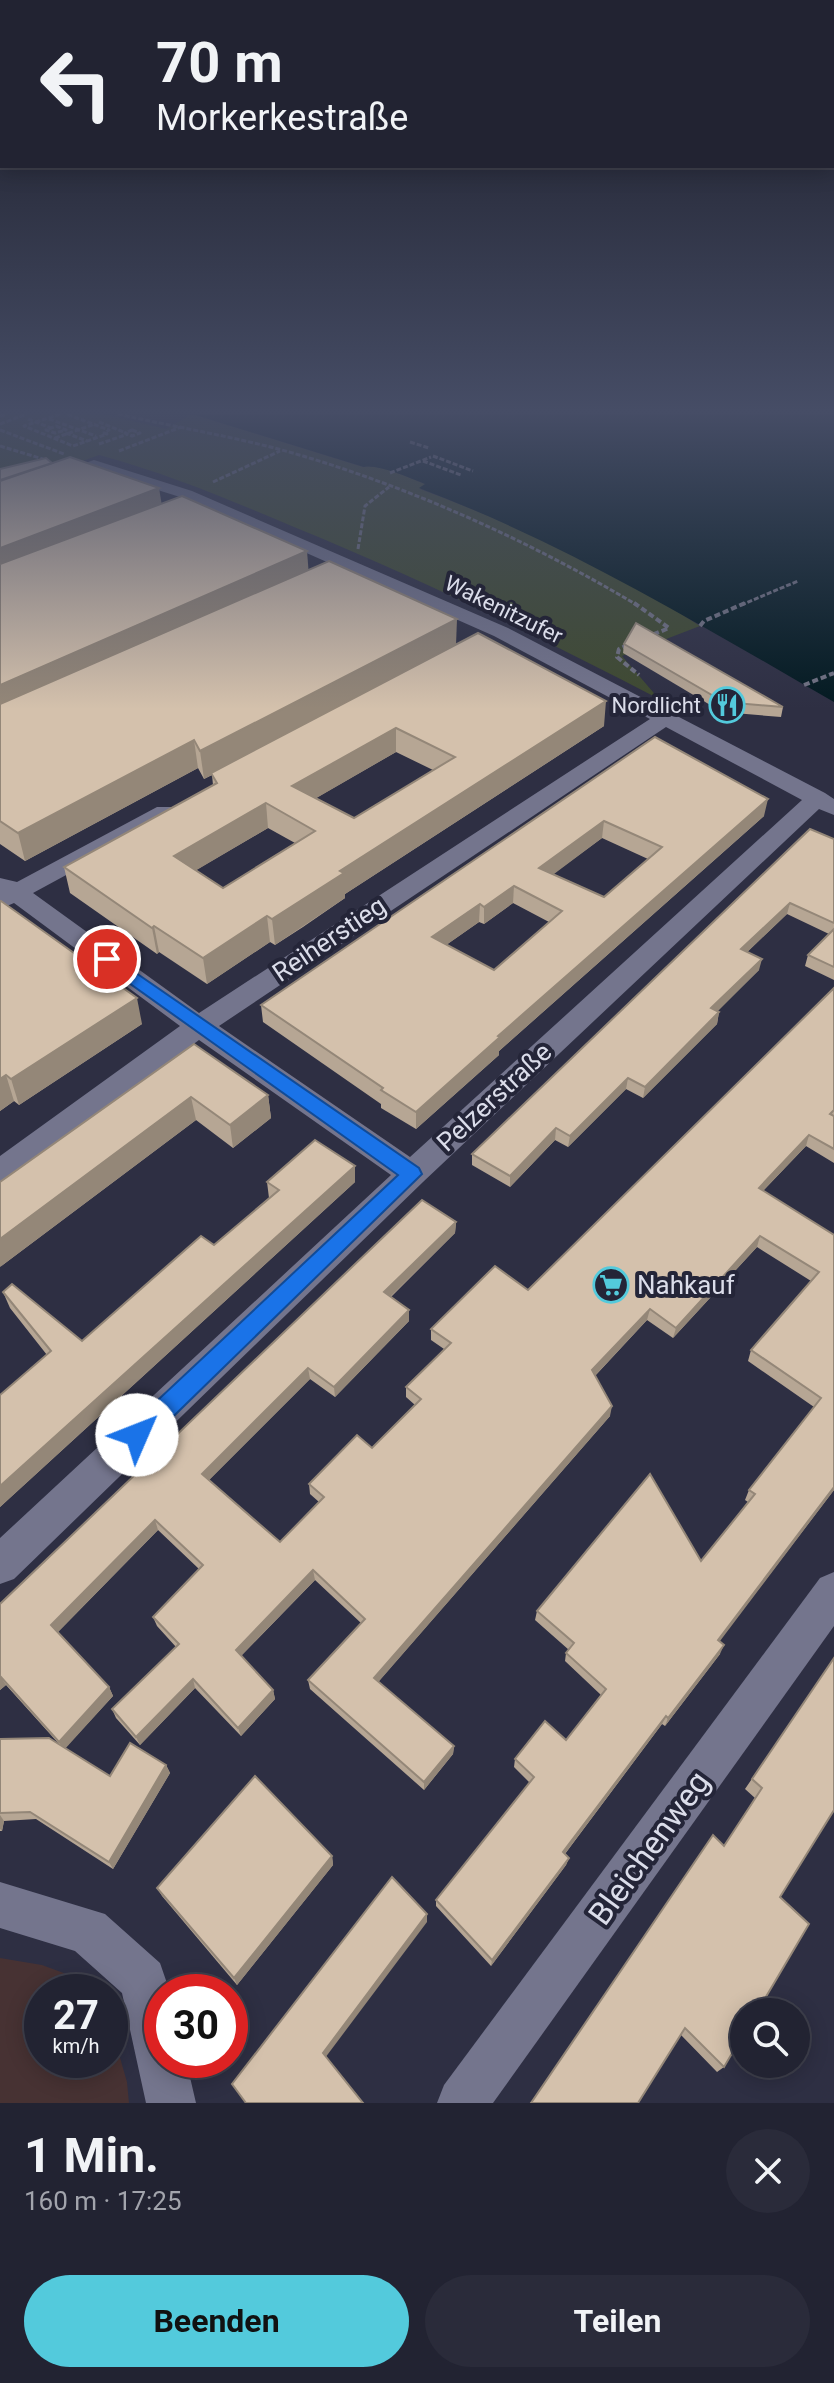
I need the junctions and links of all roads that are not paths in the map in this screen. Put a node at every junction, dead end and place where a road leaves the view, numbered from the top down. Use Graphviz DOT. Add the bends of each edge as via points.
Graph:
graph roads {
  1 [pos="232,512"];
  2 [pos="354,565"];
  3 [pos="325,577"];
  4 [pos="501,632"];
  5 [pos="473,646"];
  6 [pos="662,709"];
  7 [pos="186,801"];
  8 [pos="825,803"];
  9 [pos="5,892"];
  10 [pos="199,1026"];
  11 [pos="0,1172"];
  12 [pos="412,1174"];
  13 [pos="0,1565"];
  14 [pos="834,1592"];
  15 [pos="0,1905"];
  16 [pos="171,2103"];
  17 [pos="462,2103"];
  1 -- 2 [label="street, Wakenitzufer"];
  2 -- 3 [label="street"];
  2 -- 4 [label="street, Wakenitzufer"];
  4 -- 5 [label="street"];
  4 -- 6 [label="street, Wakenitzufer"];
  6 -- 8 [label="street, Wakenitzufer"];
  6 -- 10 [label="street, Reiherstieg"];
  7 -- 9 [label="street"];
  8 -- 12 [label="street, Pelzerstraße"];
  9 -- 10 [label="street"];
  10 -- 11 [label="street, Reiherstieg"];
  10 -- 12 [label="street"];
  12 -- 13 [label="street, Pelzerstraße"];
  14 -- 17 [label="street, Bleichenweg"];
  15 -- 16 [label="street" via="88,1931 143,1980"];
}
